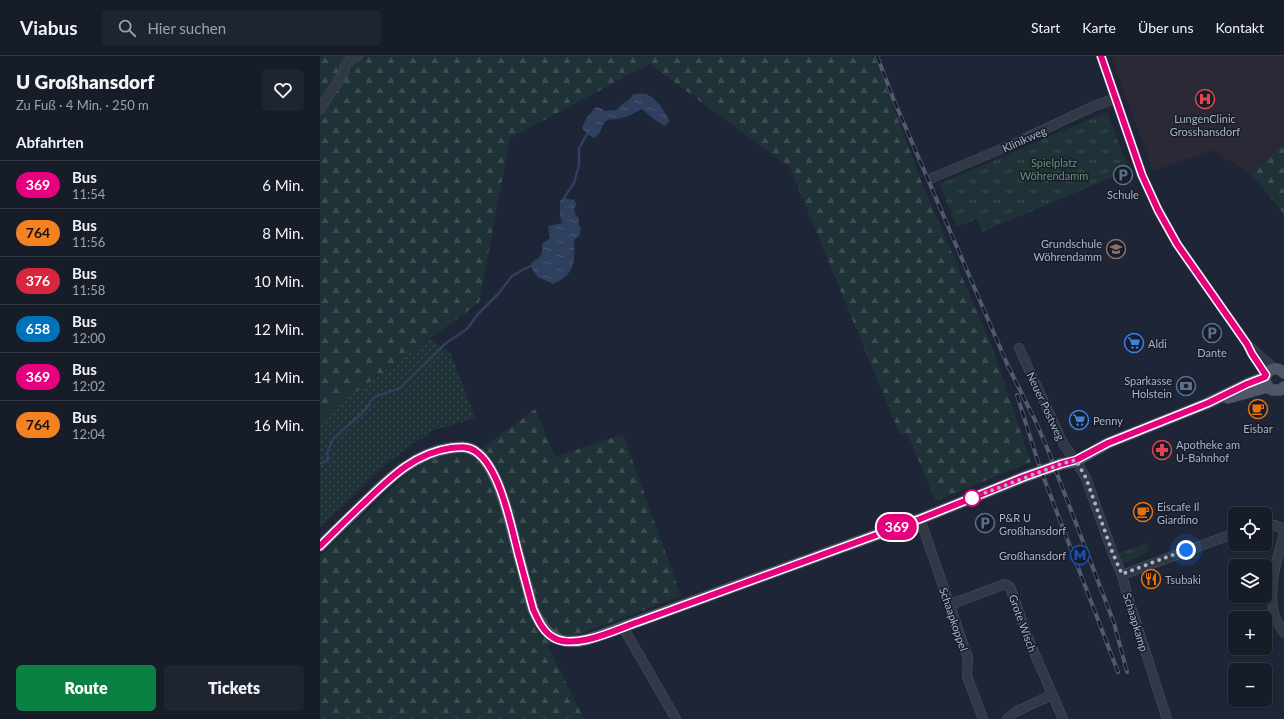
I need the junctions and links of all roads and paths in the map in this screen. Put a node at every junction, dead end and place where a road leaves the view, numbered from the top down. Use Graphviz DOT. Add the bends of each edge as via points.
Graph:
graph roads {
  1 [pos="358,56"];
  2 [pos="1101,56"];
  3 [pos="1116,98"];
  4 [pos="320,109"];
  5 [pos="932,178"];
  6 [pos="1019,348"];
  7 [pos="1275,375"];
  8 [pos="1283,389"];
  9 [pos="1076,460"];
  10 [pos="920,519"];
  11 [pos="1272,525"];
  12 [pos="1284,529"];
  13 [pos="1284,533"];
  14 [pos="1228,536"];
  15 [pos="320,546"];
  16 [pos="1122,574"];
  17 [pos="949,605"];
  18 [pos="623,627"];
  19 [pos="1284,633"];
  20 [pos="1052,695"];
  21 [pos="676,719"];
  22 [pos="982,719"];
  23 [pos="1007,719"];
  24 [pos="1063,719"];
  25 [pos="1167,719"];
  1 -- 4 [label="street" via="346,63 343,74"];
  2 -- 3 [label="street"];
  3 -- 5 [label="street, Klinikweg"];
  3 -- 7 [label="street" via="1142,175 1177,244 1247,344"];
  6 -- 9 [label="street, Neuer Postweg" via="1064,445"];
  7 -- 8 [label="main road" via="1275,390"];
  7 -- 9 [label="main road" via="1247,384 1208,403 1108,443"];
  9 -- 10 [label="main road" via="1024,477"];
  9 -- 16 [label="street, Schaapkamp" via="1086,478"];
  10 -- 17 [label="street, Schaapkoppel"];
  10 -- 18 [label="main road"];
  11 -- 12 [label="street"];
  13 -- 19 [label="street" via="1273,593 1275,616"];
  14 -- 16 [label="street"];
  15 -- 18 [label="main road" via="393,475 427,454 443,448 469,448 483,459 501,493 533,609 543,629 555,639 577,641"];
  16 -- 25 [label="street, Schaapkamp"];
  17 -- 20 [label="street, Grote Wisch" via="1005,584 1010,587"];
  17 -- 22 [label="street, Schaapkoppel" via="968,658 966,676"];
  18 -- 21 [label="street"];
  20 -- 23 [label="street" via="1015,712"];
  20 -- 24 [label="street, Grote Wisch"];
}
